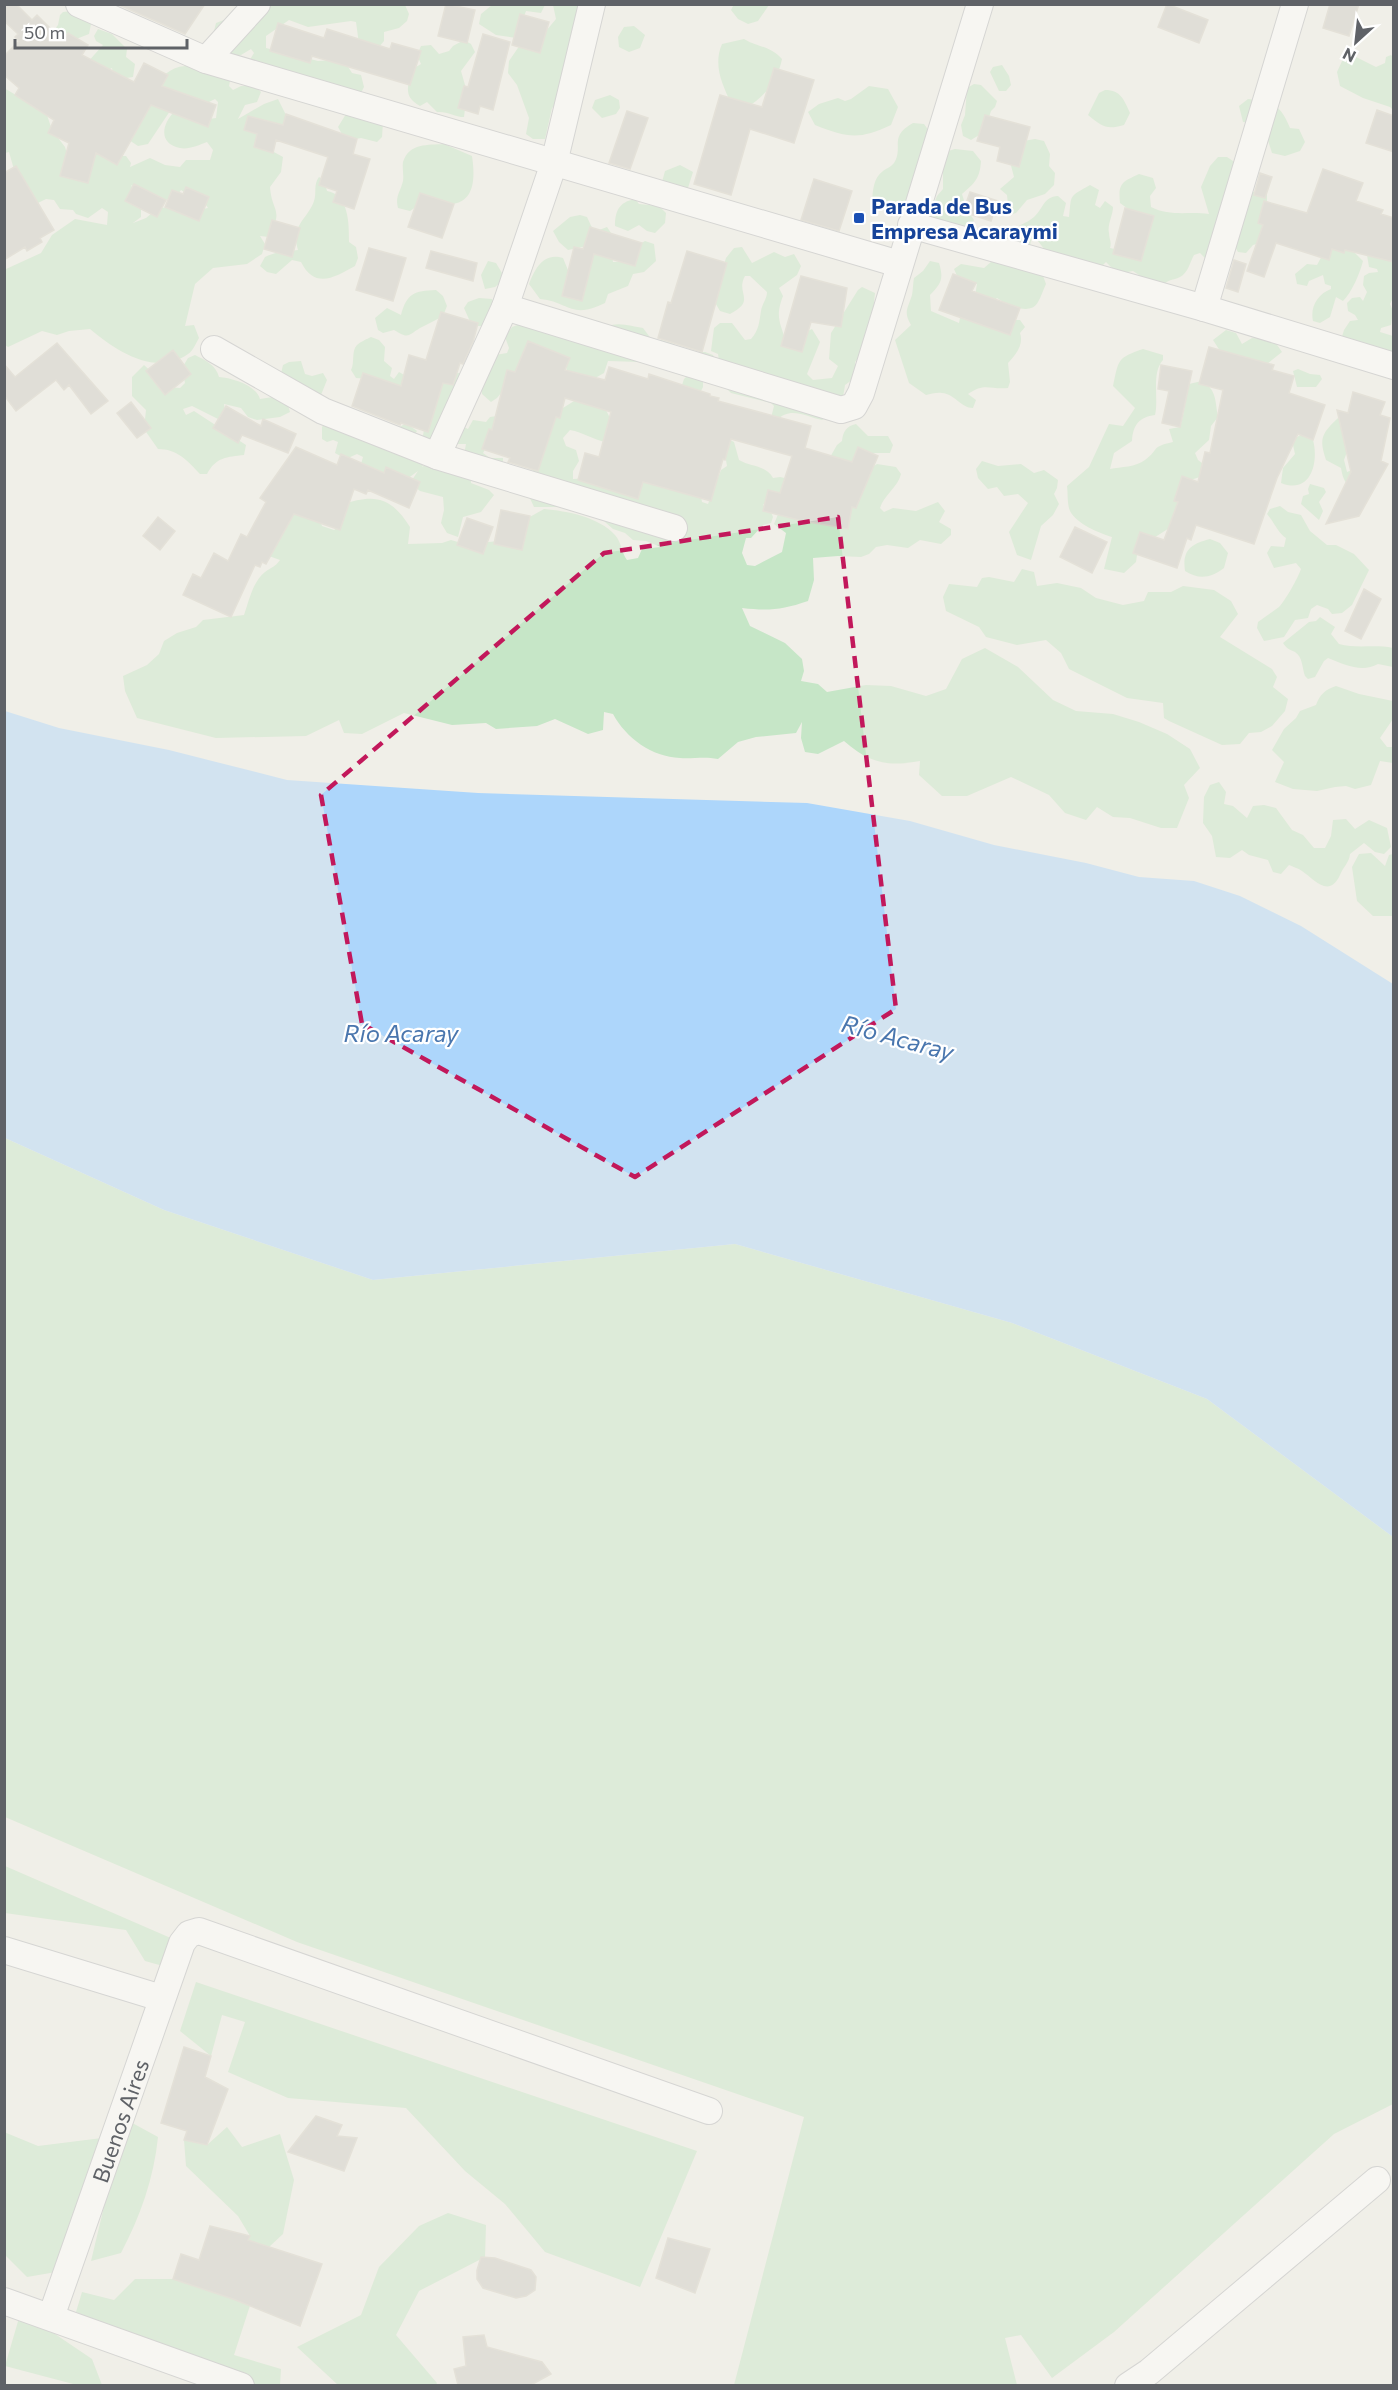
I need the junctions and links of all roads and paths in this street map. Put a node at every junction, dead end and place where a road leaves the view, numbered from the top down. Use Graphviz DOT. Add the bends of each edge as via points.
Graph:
graph roads {
  1 [pos="79,4"];
  2 [pos="257,4"];
  3 [pos="592,4"];
  4 [pos="980,4"];
  5 [pos="1294,4"];
  6 [pos="206,60"];
  7 [pos="554,163"];
  8 [pos="911,225"];
  9 [pos="899,264"];
  10 [pos="505,308"];
  11 [pos="1204,308"];
  12 [pos="214,349"];
  13 [pos="1394,366"];
  14 [pos="437,456"];
  15 [pos="674,528"];
  16 [pos="4,1950"];
  17 [pos="161,1998"];
  18 [pos="709,2111"];
  19 [pos="1377,2180"];
  20 [pos="4,2301"];
  21 [pos="51,2317"];
  22 [pos="241,2385"];
  23 [pos="1128,2385"];
  1 -- 6 [label="street"];
  2 -- 6 [label="street"];
  3 -- 7 [label="street"];
  4 -- 8 [label="street"];
  5 -- 11 [label="street"];
  6 -- 7 [label="street"];
  7 -- 9 [label="street"];
  7 -- 10 [label="street"];
  8 -- 9 [label="street"];
  8 -- 11 [label="street"];
  9 -- 10 [label="street" via="861,393 854,406 841,410"];
  10 -- 14 [label="street"];
  11 -- 13 [label="street"];
  12 -- 14 [label="street" via="323,411"];
  14 -- 15 [label="street"];
  16 -- 17 [label="street"];
  17 -- 18 [label="street, Buenos Aires" via="182,1943 189,1934 199,1931"];
  17 -- 21 [label="street, Buenos Aires"];
  19 -- 23 [label="street" via="1149,2372"];
  20 -- 21 [label="street"];
  21 -- 22 [label="street"];
}
